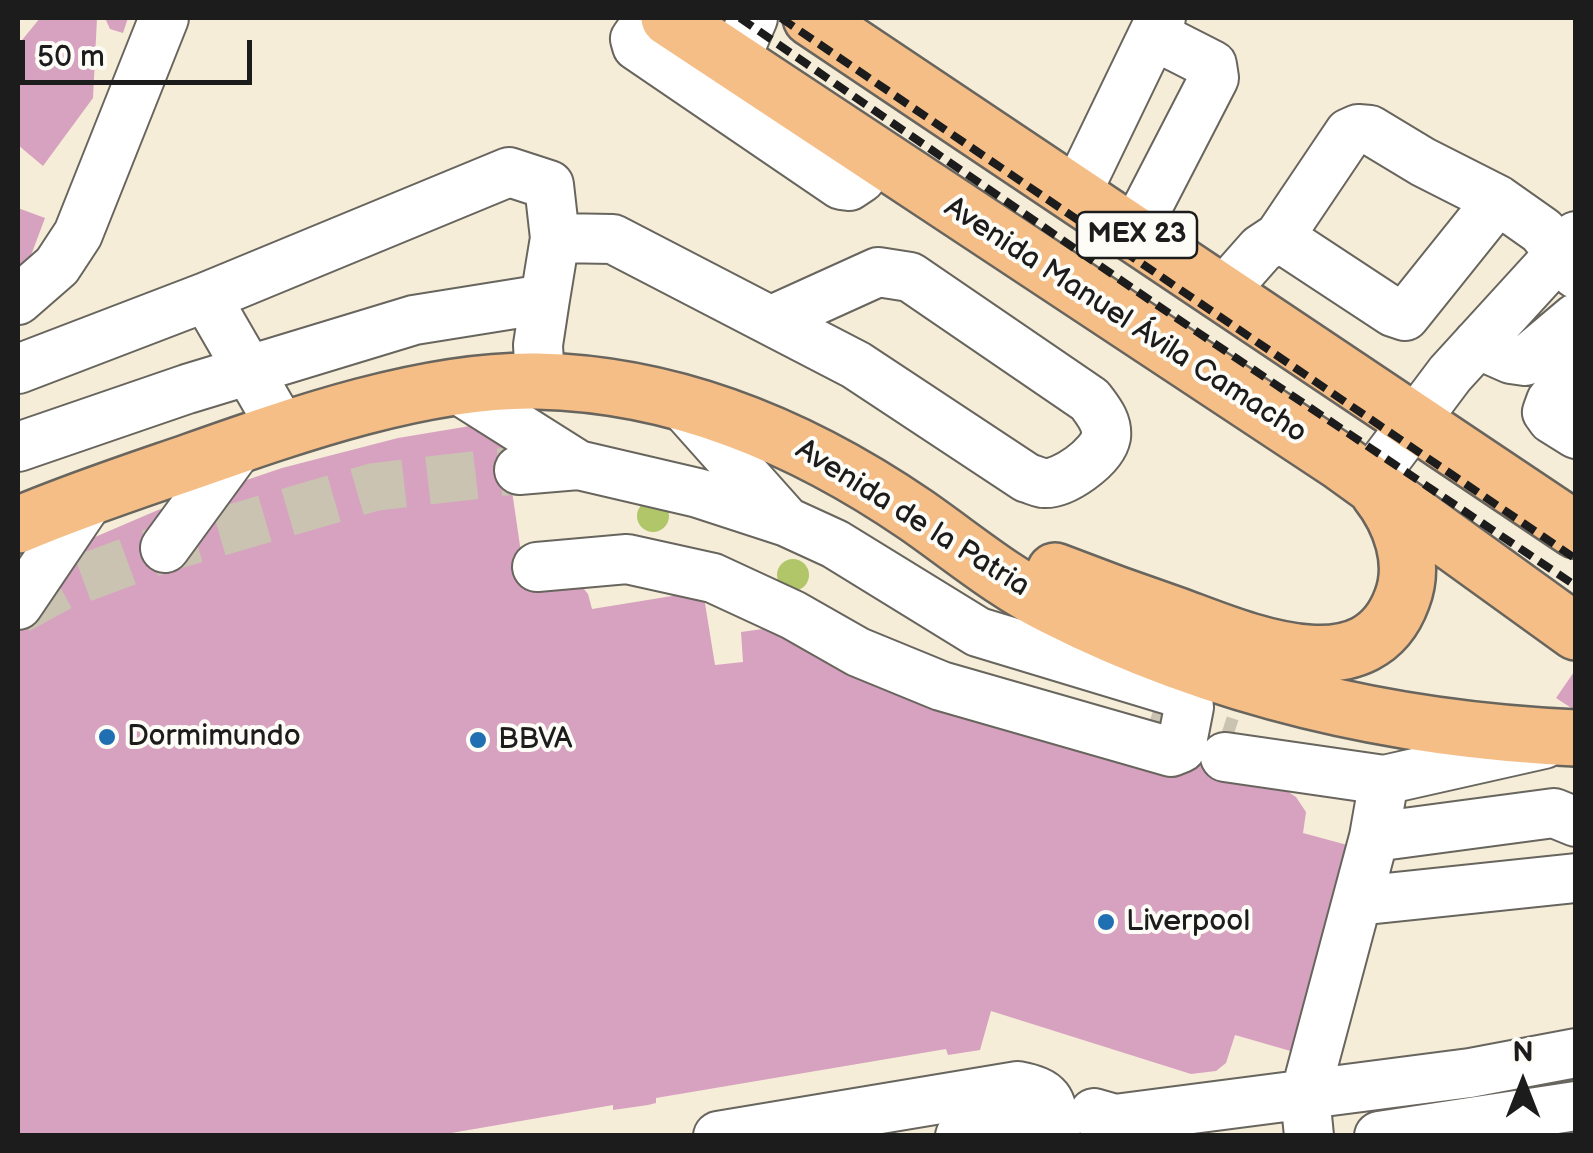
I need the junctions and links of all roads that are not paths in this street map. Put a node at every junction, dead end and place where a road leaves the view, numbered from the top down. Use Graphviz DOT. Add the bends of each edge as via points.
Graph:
graph roads {
  1 [pos="164,18"];
  2 [pos="650,18"];
  3 [pos="670,18"];
  4 [pos="811,18"];
  5 [pos="1157,26"];
  6 [pos="743,40"];
  7 [pos="874,156"];
  8 [pos="1076,194"];
  9 [pos="1498,200"];
  10 [pos="1134,233"];
  11 [pos="1279,237"];
  12 [pos="555,238"];
  13 [pos="1570,255"];
  14 [pos="1222,292"];
  15 [pos="206,298"];
  16 [pos="545,299"];
  17 [pos="18,300"];
  18 [pos="1576,318"];
  19 [pos="772,320"];
  20 [pos="1477,344"];
  21 [pos="18,369"];
  22 [pos="250,370"];
  23 [pos="1576,373"];
  24 [pos="540,381"];
  25 [pos="456,388"];
  26 [pos="677,399"];
  27 [pos="1427,405"];
  28 [pos="1576,434"];
  29 [pos="262,437"];
  30 [pos="18,447"];
  31 [pos="578,465"];
  32 [pos="519,470"];
  33 [pos="1369,482"];
  34 [pos="91,497"];
  35 [pos="918,516"];
  36 [pos="786,522"];
  37 [pos="18,525"];
  38 [pos="1576,530"];
  39 [pos="165,548"];
  40 [pos="537,567"];
  41 [pos="18,605"];
  42 [pos="959,621"];
  43 [pos="1576,632"];
  44 [pos="940,686"];
  45 [pos="1574,738"];
  46 [pos="1237,753"];
  47 [pos="1384,780"];
  48 [pos="1576,822"];
  49 [pos="1374,837"];
  50 [pos="1576,878"];
  51 [pos="1357,902"];
  52 [pos="1576,1053"];
  53 [pos="1576,1106"];
  54 [pos="1307,1115"];
  55 [pos="1077,1125"];
  56 [pos="812,1129"];
  57 [pos="718,1136"];
  58 [pos="960,1136"];
  59 [pos="1379,1136"];
  1 -- 17 [label="street" via="78,234 58,266"];
  2 -- 7 [label="street" via="637,46 841,185 862,178"];
  3 -- 6 [label="main road, Avenida Manuel Ávila Camacho / MEX 23"];
  4 -- 8 [label="main road, MEX 23"];
  5 -- 8 [label="street"];
  5 -- 10 [label="street" via="1212,66 1214,78"];
  6 -- 7 [label="main road, Avenida Manuel Ávila Camacho / MEX 23"];
  7 -- 33 [label="main road, Avenida Manuel Ávila Camacho / MEX 23"];
  8 -- 10 [label="main road, MEX 23"];
  9 -- 11 [label="street" via="1358,129"];
  9 -- 11 [label="street" via="1405,316"];
  9 -- 13 [label="street"];
  10 -- 14 [label="main road, MEX 23"];
  11 -- 14 [label="street"];
  12 -- 15 [label="street" via="549,185 510,172"];
  12 -- 16 [label="street"];
  12 -- 19 [label="street" via="612,238"];
  13 -- 20 [label="street"];
  14 -- 27 [label="main road, MEX 23"];
  15 -- 21 [label="street"];
  15 -- 22 [label="street"];
  16 -- 22 [label="street" via="414,320"];
  16 -- 24 [label="street"];
  18 -- 20 [label="street" via="1525,361"];
  19 -- 19 [label="street" via="878,272 910,277 1090,400 1104,418 1106,436 1095,458 1056,481 1027,478 856,364"];
  20 -- 27 [label="street"];
  22 -- 29 [label="street"];
  22 -- 30 [label="street"];
  23 -- 28 [label="street" via="1547,412"];
  24 -- 25 [label="main road, Avenida de la Patria"];
  24 -- 26 [label="main road, Avenida de la Patria"];
  25 -- 29 [label="main road, Avenida de la Patria"];
  25 -- 31 [label="street"];
  26 -- 35 [label="main road, Avenida de la Patria" via="813,451"];
  26 -- 36 [label="street"];
  27 -- 33 [label="street"];
  27 -- 38 [label="main road, MEX 23"];
  29 -- 34 [label="main road, Avenida de la Patria"];
  29 -- 39 [label="street"];
  31 -- 32 [label="street"];
  31 -- 36 [label="street"];
  33 -- 35 [label="main road" via="1400,532 1406,589 1392,618 1369,641 1317,654 1238,638"];
  33 -- 43 [label="main road, Avenida Manuel Ávila Camacho / MEX 23"];
  34 -- 37 [label="main road, Avenida de la Patria"];
  34 -- 41 [label="street"];
  35 -- 45 [label="main road, Avenida de la Patria" via="990,571 1053,607 1224,677 1380,716"];
  36 -- 42 [label="street" via="835,544"];
  40 -- 44 [label="street" via="626,559 713,578"];
  42 -- 44 [label="street" via="979,662 1148,724 975,680"];
  42 -- 44 [label="street" via="1183,694 1190,706 1181,748 1171,752"];
  45 -- 47 [label="street"];
  46 -- 47 [label="street"];
  47 -- 49 [label="street"];
  48 -- 49 [label="street" via="1554,813"];
  49 -- 51 [label="street"];
  50 -- 51 [label="street"];
  51 -- 54 [label="street"];
  52 -- 54 [label="street"];
  53 -- 59 [label="street"];
  54 -- 55 [label="street"];
  55 -- 56 [label="street" via="1039,1090 1018,1086"];
  55 -- 58 [label="street"];
  56 -- 57 [label="street"];
}
